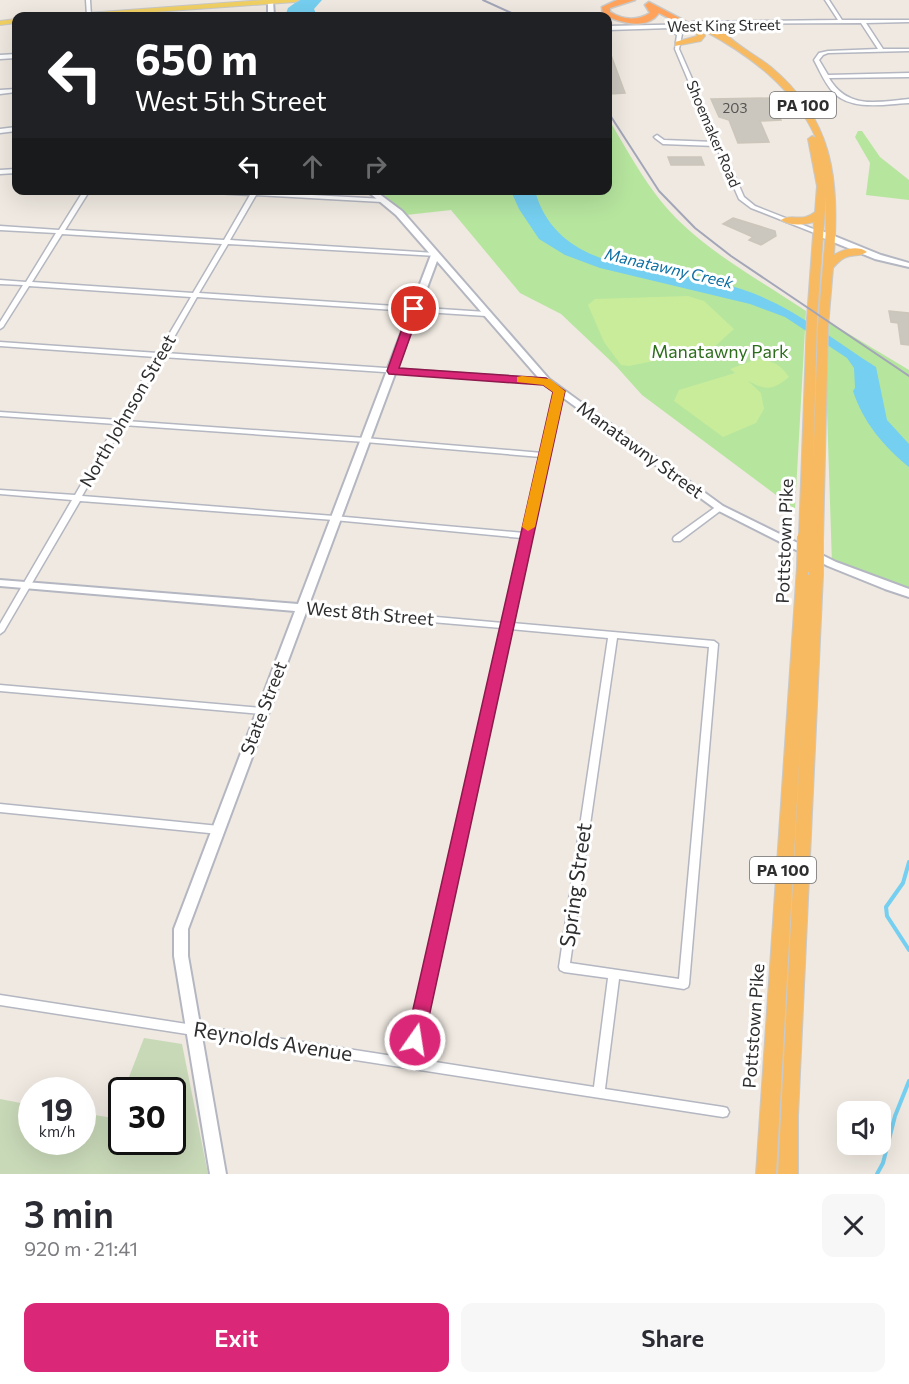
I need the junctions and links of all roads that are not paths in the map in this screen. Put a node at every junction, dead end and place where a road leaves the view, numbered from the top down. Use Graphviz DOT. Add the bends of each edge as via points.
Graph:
graph roads {
  1 [pos="289,0"];
  2 [pos="295,0"];
  3 [pos="631,0"];
  4 [pos="638,0"];
  5 [pos="827,0"];
  6 [pos="270,1"];
  7 [pos="650,3"];
  8 [pos="137,12"];
  9 [pos="606,12"];
  10 [pos="668,15"];
  11 [pos="612,16"];
  12 [pos="909,21"];
  13 [pos="841,22"];
  14 [pos="863,22"];
  15 [pos="650,25"];
  16 [pos="694,26"];
  17 [pos="730,26"];
  18 [pos="612,27"];
  19 [pos="612,27"];
  20 [pos="669,27"];
  21 [pos="727,41"];
  22 [pos="678,44"];
  23 [pos="909,50"];
  24 [pos="882,51"];
  25 [pos="909,75"];
  26 [pos="827,77"];
  27 [pos="909,101"];
  28 [pos="657,138"];
  29 [pos="717,144"];
  30 [pos="84,195"];
  31 [pos="253,195"];
  32 [pos="303,195"];
  33 [pos="376,195"];
  34 [pos="382,200"];
  35 [pos="820,213"];
  36 [pos="786,220"];
  37 [pos="0,228"];
  38 [pos="60,231"];
  39 [pos="825,236"];
  40 [pos="225,243"];
  41 [pos="862,252"];
  42 [pos="435,255"];
  43 [pos="909,263"];
  44 [pos="826,269"];
  45 [pos="0,282"];
  46 [pos="27,284"];
  47 [pos="196,295"];
  48 [pos="414,309"];
  49 [pos="486,314"];
  50 [pos="0,327"];
  51 [pos="0,344"];
  52 [pos="160,356"];
  53 [pos="393,371"];
  54 [pos="546,381"];
  55 [pos="559,391"];
  56 [pos="0,414"];
  57 [pos="121,423"];
  58 [pos="365,440"];
  59 [pos="543,455"];
  60 [pos="0,492"];
  61 [pos="77,498"];
  62 [pos="720,508"];
  63 [pos="334,518"];
  64 [pos="526,536"];
  65 [pos="677,538"];
  66 [pos="811,538"];
  67 [pos="810,571"];
  68 [pos="0,583"];
  69 [pos="26,585"];
  70 [pos="909,593"];
  71 [pos="302,608"];
  72 [pos="508,624"];
  73 [pos="0,631"];
  74 [pos="613,636"];
  75 [pos="0,688"];
  76 [pos="263,711"];
  77 [pos="0,808"];
  78 [pos="219,830"];
  79 [pos="614,975"];
  80 [pos="0,1000"];
  81 [pos="195,1030"];
  82 [pos="410,1063"];
  83 [pos="599,1093"];
  84 [pos="723,1112"];
  85 [pos="218,1174"];
  86 [pos="766,1174"];
  87 [pos="788,1174"];
  1 -- 2 [label="main road"];
  1 -- 6 [label="main road"];
  3 -- 9 [label="highway" via="609,5"];
  4 -- 7 [label="highway, Pottstown Pike / PA 100"];
  5 -- 13 [label="street"];
  6 -- 8 [label="main road"];
  7 -- 10 [label="highway, Pottstown Pike / PA 100"];
  7 -- 11 [label="highway" via="655,14 639,21"];
  7 -- 16 [label="highway, Pottstown Pike / PA 100"];
  10 -- 15 [label="highway" via="665,21"];
  10 -- 16 [label="highway, Pottstown Pike / PA 100"];
  12 -- 14 [label="street, West King Street"];
  13 -- 14 [label="street, West King Street"];
  13 -- 16 [label="street, West King Street"];
  13 -- 17 [label="street, West King Street"];
  14 -- 24 [label="street"];
  15 -- 16 [label="main road, West King Street"];
  15 -- 18 [label="main road, West King Street"];
  16 -- 17 [label="street, West King Street"];
  16 -- 20 [label="main road, West King Street"];
  16 -- 21 [label="highway, Pottstown Pike / PA 100"];
  16 -- 22 [label="highway" via="700,36 697,40"];
  16 -- 35 [label="highway, Pottstown Pike / PA 100" via="762,70 792,103 815,145 822,186"];
  17 -- 21 [label="highway" via="719,31"];
  19 -- 20 [label="main road, West King Street"];
  20 -- 22 [label="street, Shoemaker Road" via="680,34"];
  21 -- 39 [label="highway, Pottstown Pike / PA 100" via="784,82 800,100 820,136 830,180"];
  22 -- 29 [label="street, Shoemaker Road"];
  23 -- 24 [label="street"];
  24 -- 26 [label="street" via="821,54 816,60"];
  25 -- 26 [label="street"];
  26 -- 27 [label="street" via="836,92 854,102"];
  28 -- 29 [label="street" via="663,142"];
  29 -- 36 [label="street, Shoemaker Road" via="741,198"];
  30 -- 38 [label="street"];
  31 -- 40 [label="street, North Johnson Street"];
  32 -- 34 [label="street"];
  33 -- 34 [label="street, Manatawny Street"];
  34 -- 42 [label="street, Manatawny Street" via="399,213"];
  35 -- 36 [label="highway" via="807,222"];
  35 -- 39 [label="highway, Pottstown Pike / PA 100"];
  36 -- 39 [label="street, Shoemaker Road"];
  37 -- 38 [label="street"];
  38 -- 40 [label="street"];
  38 -- 46 [label="street"];
  39 -- 41 [label="street, Shoemaker Road"];
  39 -- 43 [label="street, Shoemaker Road"];
  39 -- 44 [label="highway, Pottstown Pike / PA 100"];
  39 -- 66 [label="highway, Pottstown Pike / PA 100" via="812,318"];
  40 -- 42 [label="street"];
  40 -- 47 [label="street, North Johnson Street"];
  41 -- 43 [label="street, Shoemaker Road"];
  41 -- 44 [label="highway" via="840,254"];
  42 -- 48 [label="street, State Street"];
  42 -- 49 [label="street, Manatawny Street"];
  44 -- 66 [label="highway, Pottstown Pike / PA 100" via="822,398"];
  45 -- 46 [label="street"];
  46 -- 47 [label="street"];
  46 -- 50 [label="street"];
  47 -- 48 [label="street"];
  47 -- 52 [label="street, North Johnson Street"];
  48 -- 49 [label="street"];
  48 -- 53 [label="street, State Street"];
  49 -- 54 [label="street, Manatawny Street"];
  51 -- 52 [label="street"];
  52 -- 53 [label="street"];
  52 -- 57 [label="street, North Johnson Street"];
  53 -- 54 [label="street"];
  53 -- 58 [label="street, State Street"];
  54 -- 55 [label="street, Manatawny Street"];
  55 -- 59 [label="street"];
  55 -- 62 [label="street, Manatawny Street"];
  56 -- 57 [label="street"];
  57 -- 58 [label="street"];
  57 -- 61 [label="street, North Johnson Street"];
  58 -- 59 [label="street"];
  58 -- 63 [label="street, State Street"];
  59 -- 64 [label="street"];
  60 -- 61 [label="street"];
  61 -- 63 [label="street"];
  61 -- 69 [label="street, North Johnson Street"];
  62 -- 65 [label="street"];
  62 -- 70 [label="street, Manatawny Street" via="832,564"];
  63 -- 64 [label="street"];
  63 -- 71 [label="street, State Street"];
  64 -- 72 [label="street"];
  66 -- 67 [label="highway, Pottstown Pike / PA 100, bridge"];
  67 -- 86 [label="highway, Pottstown Pike / PA 100" via="771,1057"];
  67 -- 87 [label="highway, Pottstown Pike / PA 100"];
  68 -- 69 [label="street, West 8th Street"];
  69 -- 71 [label="street, West 8th Street"];
  69 -- 73 [label="street, North Johnson Street"];
  71 -- 72 [label="street, West 8th Street"];
  71 -- 76 [label="street, State Street"];
  72 -- 74 [label="street, West 8th Street"];
  72 -- 82 [label="street"];
  74 -- 79 [label="street, Spring Street" via="564,967"];
  74 -- 79 [label="street, West 8th Street" via="714,645 684,984"];
  75 -- 76 [label="street"];
  76 -- 78 [label="street, State Street"];
  77 -- 78 [label="street"];
  78 -- 81 [label="street, State Street" via="181,929 181,956"];
  79 -- 83 [label="street"];
  80 -- 81 [label="street, Reynolds Avenue"];
  81 -- 82 [label="street, Reynolds Avenue"];
  81 -- 85 [label="street, State Street"];
  82 -- 83 [label="street, Reynolds Avenue"];
  83 -- 84 [label="street, Reynolds Avenue"];
}
